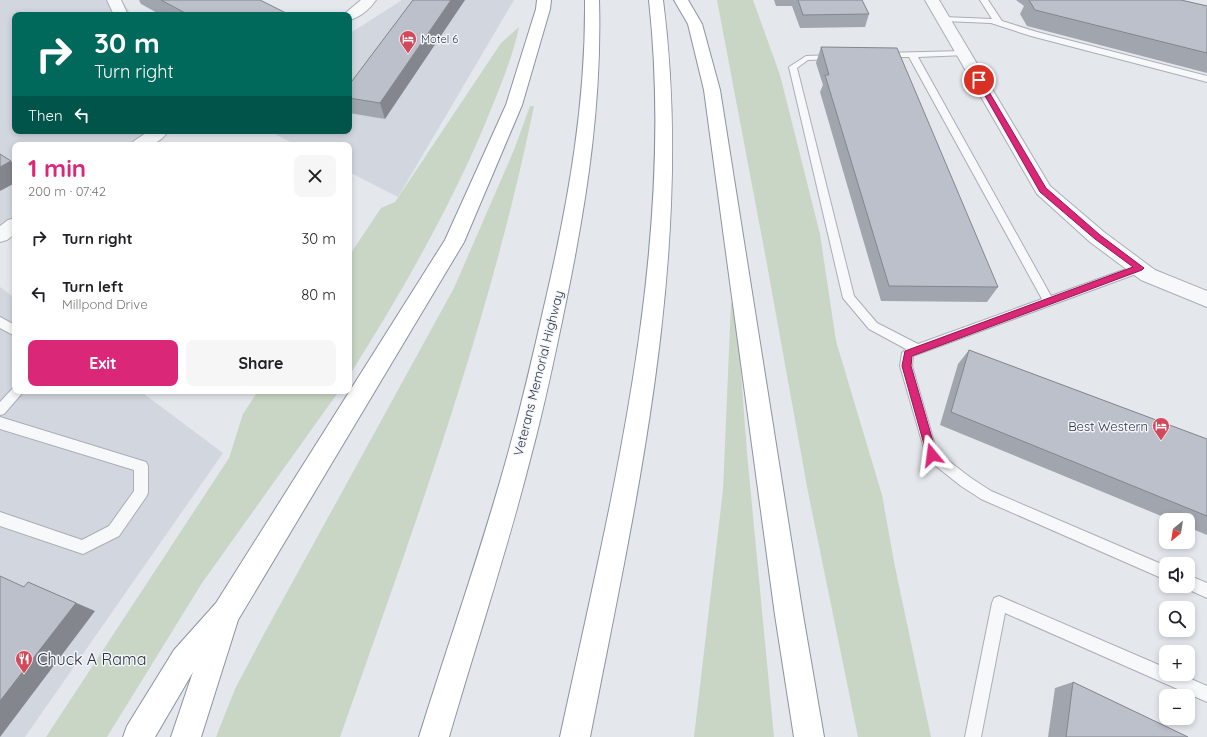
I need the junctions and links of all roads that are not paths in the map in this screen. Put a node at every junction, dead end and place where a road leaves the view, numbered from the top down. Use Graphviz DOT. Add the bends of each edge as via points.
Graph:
graph roads {
  1 [pos="114,0"];
  2 [pos="369,0"];
  3 [pos="544,0"];
  4 [pos="592,0"];
  5 [pos="656,0"];
  6 [pos="681,0"];
  7 [pos="932,0"];
  8 [pos="984,0"];
  9 [pos="120,12"];
  10 [pos="352,14"];
  11 [pos="944,20"];
  12 [pos="998,22"];
  13 [pos="963,53"];
  14 [pos="912,54"];
  15 [pos="874,56"];
  16 [pos="844,57"];
  17 [pos="1207,79"];
  18 [pos="156,134"];
  19 [pos="144,142"];
  20 [pos="12,227"];
  21 [pos="0,235"];
  22 [pos="1144,271"];
  23 [pos="1207,299"];
  24 [pos="1049,302"];
  25 [pos="0,322"];
  26 [pos="12,330"];
  27 [pos="918,350"];
  28 [pos="15,394"];
  29 [pos="0,410"];
  30 [pos="0,423"];
  31 [pos="0,519"];
  32 [pos="1159,570"];
  33 [pos="1195,585"];
  34 [pos="1207,591"];
  35 [pos="226,614"];
  36 [pos="1207,694"];
  37 [pos="138,737"];
  38 [pos="186,737"];
  39 [pos="434,737"];
  40 [pos="575,737"];
  41 [pos="809,737"];
  42 [pos="973,737"];
  1 -- 9 [label="street"];
  2 -- 10 [label="street"];
  3 -- 35 [label="highway" via="514,105 454,242"];
  4 -- 39 [label="highway, Veterans Memorial Highway" via="592,56 584,144 563,268 518,457"];
  5 -- 40 [label="highway" via="663,67 665,134 659,243 648,345 622,501"];
  6 -- 41 [label="highway" via="695,24 712,90"];
  7 -- 11 [label="street"];
  8 -- 12 [label="lane"];
  11 -- 12 [label="lane" via="975,19"];
  11 -- 13 [label="street"];
  12 -- 17 [label="lane" via="1034,34"];
  13 -- 14 [label="lane"];
  13 -- 22 [label="street" via="1043,190 1097,237"];
  14 -- 15 [label="lane"];
  14 -- 24 [label="lane"];
  16 -- 27 [label="lane" via="806,58 793,67 849,298 873,326"];
  18 -- 19 [label="street"];
  20 -- 21 [label="street"];
  22 -- 23 [label="street"];
  22 -- 24 [label="lane"];
  24 -- 27 [label="lane"];
  25 -- 26 [label="lane"];
  27 -- 32 [label="lane" via="908,353 906,366 932,455 986,495"];
  28 -- 29 [label="lane"];
  30 -- 31 [label="lane" via="141,466 141,493 114,531 83,547"];
  33 -- 34 [label="lane"];
  35 -- 37 [label="highway" via="184,660"];
  35 -- 38 [label="highway"];
  36 -- 42 [label="lane" via="999,603"];
}
